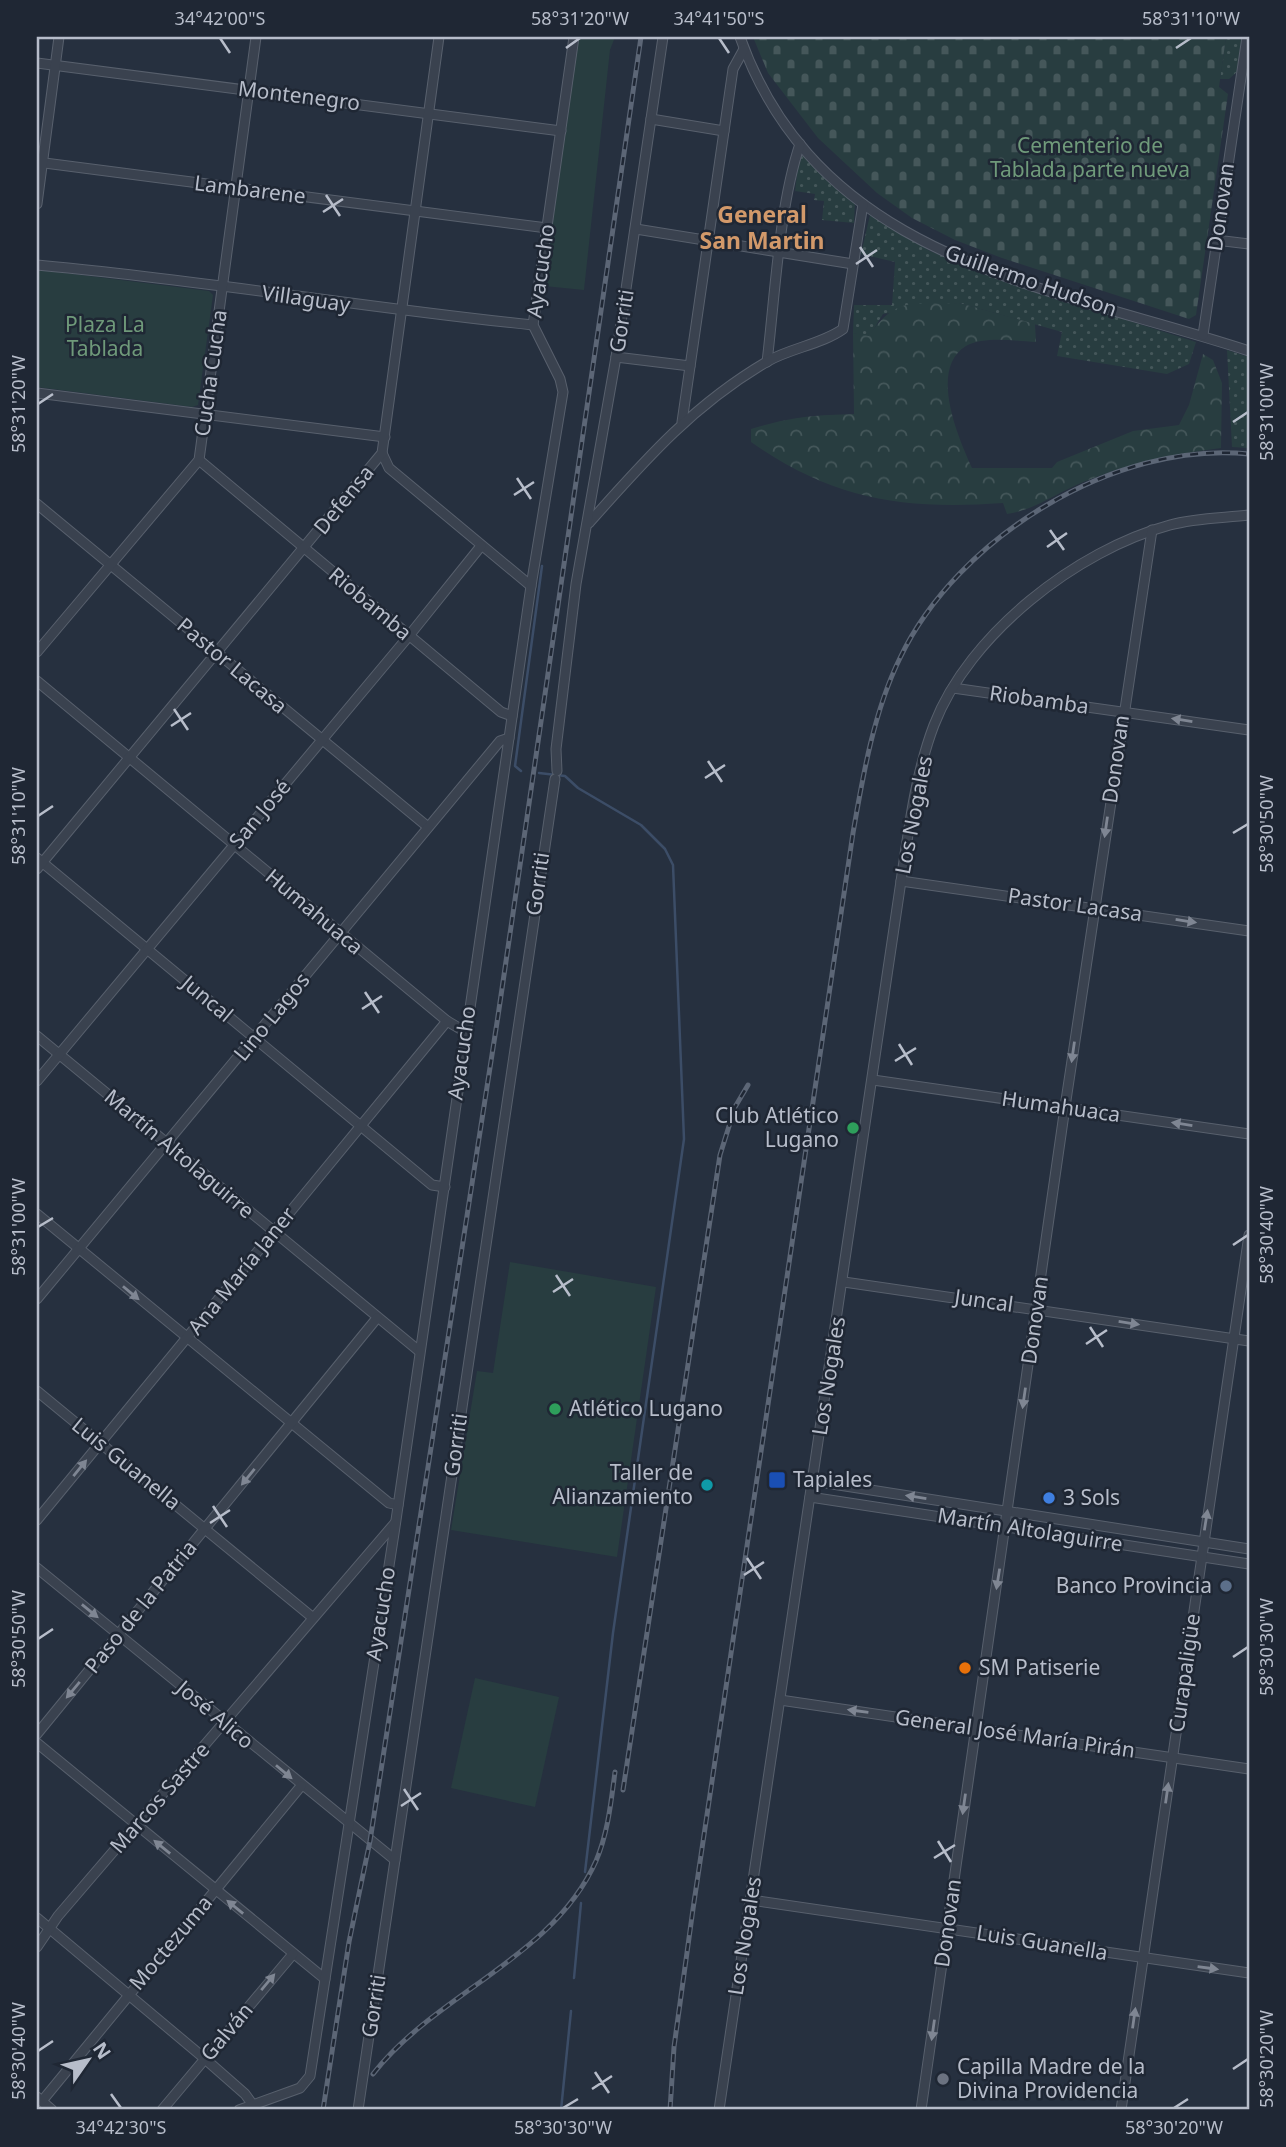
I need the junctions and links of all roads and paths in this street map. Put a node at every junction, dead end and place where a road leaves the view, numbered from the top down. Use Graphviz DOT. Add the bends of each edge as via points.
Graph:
graph roads {
  1 [pos="59,37"];
  2 [pos="256,37"];
  3 [pos="439,37"];
  4 [pos="574,37"];
  5 [pos="663,37"];
  6 [pos="740,37"];
  7 [pos="1247,37"];
  8 [pos="744,49"];
  9 [pos="37,63"];
  10 [pos="56,66"];
  11 [pos="1244,87"];
  12 [pos="250,89"];
  13 [pos="429,113"];
  14 [pos="651,119"];
  15 [pos="561,131"];
  16 [pos="724,131"];
  17 [pos="800,144"];
  18 [pos="40,162"];
  19 [pos="235,188"];
  20 [pos="37,204"];
  21 [pos="863,204"];
  22 [pos="416,211"];
  23 [pos="547,228"];
  24 [pos="636,229"];
  25 [pos="1216,240"];
  26 [pos="708,241"];
  27 [pos="1249,244"];
  28 [pos="780,253"];
  29 [pos="853,264"];
  30 [pos="37,265"];
  31 [pos="223,288"];
  32 [pos="402,311"];
  33 [pos="533,325"];
  34 [pos="1203,335"];
  35 [pos="1249,351"];
  36 [pos="616,356"];
  37 [pos="767,362"];
  38 [pos="690,366"];
  39 [pos="37,393"];
  40 [pos="205,414"];
  41 [pos="682,422"];
  42 [pos="385,437"];
  43 [pos="382,453"];
  44 [pos="199,460"];
  45 [pos="37,504"];
  46 [pos="1249,515"];
  47 [pos="588,524"];
  48 [pos="1152,530"];
  49 [pos="481,545"];
  50 [pos="304,548"];
  51 [pos="111,565"];
  52 [pos="531,586"];
  53 [pos="408,637"];
  54 [pos="37,652"];
  55 [pos="217,653"];
  56 [pos="37,681"];
  57 [pos="953,688"];
  58 [pos="1123,711"];
  59 [pos="512,716"];
  60 [pos="1249,730"];
  61 [pos="509,738"];
  62 [pos="322,741"];
  63 [pos="129,758"];
  64 [pos="428,827"];
  65 [pos="234,845"];
  66 [pos="38,863"];
  67 [pos="901,881"];
  68 [pos="1095,907"];
  69 [pos="1249,931"];
  70 [pos="340,934"];
  71 [pos="147,949"];
  72 [pos="447,1021"];
  73 [pos="464,1031"];
  74 [pos="37,1036"];
  75 [pos="254,1039"];
  76 [pos="59,1054"];
  77 [pos="873,1080"];
  78 [pos="37,1081"];
  79 [pos="1065,1107"];
  80 [pos="360,1126"];
  81 [pos="1249,1135"];
  82 [pos="167,1144"];
  83 [pos="444,1187"];
  84 [pos="37,1214"];
  85 [pos="274,1233"];
  86 [pos="1249,1235"];
  87 [pos="78,1249"];
  88 [pos="844,1282"];
  89 [pos="37,1299"];
  90 [pos="1037,1309"];
  91 [pos="377,1318"];
  92 [pos="187,1339"];
  93 [pos="1234,1339"];
  94 [pos="1249,1341"];
  95 [pos="419,1351"];
  96 [pos="37,1391"];
  97 [pos="291,1424"];
  98 [pos="101,1443"];
  99 [pos="813,1481"];
  100 [pos="810,1497"];
  101 [pos="398,1505"];
  102 [pos="1008,1512"];
  103 [pos="37,1520"];
  104 [pos="395,1523"];
  105 [pos="1006,1525"];
  106 [pos="205,1529"];
  107 [pos="1203,1542"];
  108 [pos="1249,1549"];
  109 [pos="1201,1557"];
  110 [pos="1249,1563"];
  111 [pos="37,1568"];
  112 [pos="312,1617"];
  113 [pos="119,1635"];
  114 [pos="780,1700"];
  115 [pos="225,1723"];
  116 [pos="975,1728"];
  117 [pos="37,1734"];
  118 [pos="37,1743"];
  119 [pos="1172,1758"];
  120 [pos="1249,1769"];
  121 [pos="301,1786"];
  122 [pos="349,1824"];
  123 [pos="137,1826"];
  124 [pos="395,1860"];
  125 [pos="215,1890"];
  126 [pos="751,1900"];
  127 [pos="37,1918"];
  128 [pos="49,1928"];
  129 [pos="947,1928"];
  130 [pos="37,1947"];
  131 [pos="293,1954"];
  132 [pos="1143,1958"];
  133 [pos="1249,1973"];
  134 [pos="325,1979"];
  135 [pos="128,1994"];
  136 [pos="204,2058"];
  137 [pos="39,2099"];
  138 [pos="253,2105"];
  139 [pos="52,2110"];
  140 [pos="162,2110"];
  141 [pos="239,2110"];
  142 [pos="358,2110"];
  143 [pos="719,2110"];
  144 [pos="921,2110"];
  145 [pos="1121,2110"];
  1 -- 10 [label="street"];
  2 -- 12 [label="street, Cucha Cucha"];
  3 -- 13 [label="street, Defensa"];
  4 -- 15 [label="street, Ayacucho"];
  5 -- 14 [label="street, Gorriti"];
  6 -- 8 [label="street, Guillermo Hudson"];
  7 -- 11 [label="street, Donovan"];
  8 -- 16 [label="street" via="733,69"];
  8 -- 17 [label="street, Guillermo Hudson" via="769,101"];
  9 -- 10 [label="street, Montenegro"];
  10 -- 12 [label="street, Montenegro"];
  10 -- 18 [label="street"];
  11 -- 25 [label="street, Donovan"];
  12 -- 13 [label="street, Montenegro"];
  12 -- 19 [label="street, Cucha Cucha"];
  13 -- 15 [label="street, Montenegro"];
  13 -- 22 [label="street, Defensa"];
  14 -- 16 [label="street"];
  14 -- 24 [label="street, Gorriti"];
  15 -- 23 [label="street, Ayacucho"];
  16 -- 26 [label="street"];
  17 -- 21 [label="street, Guillermo Hudson"];
  17 -- 28 [label="street"];
  18 -- 19 [label="street, Lambarene"];
  18 -- 20 [label="street"];
  19 -- 22 [label="street, Lambarene"];
  19 -- 31 [label="street, Cucha Cucha"];
  21 -- 29 [label="street"];
  21 -- 34 [label="street, Guillermo Hudson" via="923,244 960,260 1022,283"];
  22 -- 23 [label="street, Lambarene"];
  22 -- 32 [label="street, Defensa"];
  23 -- 33 [label="street, Ayacucho"];
  24 -- 26 [label="street"];
  24 -- 36 [label="street, Gorriti"];
  25 -- 27 [label="street"];
  25 -- 34 [label="street, Donovan"];
  26 -- 28 [label="street"];
  26 -- 38 [label="street"];
  28 -- 29 [label="street"];
  28 -- 37 [label="street"];
  29 -- 37 [label="street" via="845,325"];
  30 -- 31 [label="street, Villaguay"];
  31 -- 32 [label="street, Villaguay"];
  31 -- 40 [label="street, Cucha Cucha"];
  32 -- 33 [label="street, Villaguay"];
  32 -- 42 [label="street, Defensa"];
  33 -- 52 [label="street, Ayacucho" via="563,392"];
  34 -- 35 [label="street, Guillermo Hudson"];
  36 -- 38 [label="street"];
  36 -- 47 [label="street, Gorriti"];
  37 -- 41 [label="street"];
  38 -- 41 [label="street"];
  39 -- 40 [label="street"];
  40 -- 42 [label="street"];
  40 -- 44 [label="street, Cucha Cucha"];
  41 -- 47 [label="street"];
  42 -- 43 [label="street, Defensa"];
  43 -- 49 [label="street" via="389,468"];
  43 -- 50 [label="street, Defensa"];
  44 -- 50 [label="street, Riobamba"];
  44 -- 51 [label="street, Cucha Cucha"];
  45 -- 51 [label="street, Pastor Lacasa"];
  46 -- 48 [label="street, Los Nogales"];
  47 -- 124 [label="street, Gorriti" via="573,612 556,775"];
  48 -- 57 [label="street, Los Nogales" via="1076,569 1007,620"];
  48 -- 58 [label="street, Donovan"];
  49 -- 52 [label="street"];
  49 -- 53 [label="street, San José"];
  50 -- 53 [label="street, Riobamba"];
  50 -- 55 [label="street, Defensa"];
  51 -- 54 [label="street, Cucha Cucha"];
  51 -- 55 [label="street, Pastor Lacasa"];
  52 -- 59 [label="street, Ayacucho"];
  53 -- 59 [label="street, Riobamba"];
  53 -- 62 [label="street, San José"];
  55 -- 62 [label="street, Pastor Lacasa"];
  55 -- 63 [label="street, Defensa"];
  56 -- 63 [label="street, Humahuaca"];
  57 -- 58 [label="street, Riobamba"];
  57 -- 67 [label="street, Los Nogales" via="924,754"];
  60 -- 58 [label="street, Riobamba, one-way"];
  58 -- 68 [label="street, Donovan, one-way"];
  59 -- 61 [label="street, Ayacucho"];
  61 -- 64 [label="street, Lino Lagos" via="500,741"];
  61 -- 73 [label="street, Ayacucho"];
  62 -- 64 [label="street, Pastor Lacasa"];
  62 -- 65 [label="street, San José"];
  63 -- 65 [label="street, Humahuaca"];
  63 -- 66 [label="street, Defensa"];
  64 -- 70 [label="street, Lino Lagos"];
  65 -- 70 [label="street, Humahuaca"];
  65 -- 71 [label="street, San José"];
  66 -- 71 [label="street, Juncal"];
  67 -- 68 [label="street, Pastor Lacasa"];
  67 -- 77 [label="street, Los Nogales"];
  68 -- 69 [label="street, Pastor Lacasa, one-way"];
  68 -- 79 [label="street, Donovan, one-way"];
  70 -- 72 [label="street, Humahuaca"];
  70 -- 75 [label="street, Lino Lagos"];
  71 -- 75 [label="street, Juncal"];
  71 -- 76 [label="street, San José"];
  72 -- 73 [label="street, Humahuaca"];
  72 -- 80 [label="street, Ana María Janer"];
  73 -- 83 [label="street, Ayacucho"];
  74 -- 76 [label="street, Martín Altolaguirre"];
  75 -- 80 [label="street, Juncal"];
  75 -- 82 [label="street, Lino Lagos"];
  76 -- 78 [label="street, San José"];
  76 -- 82 [label="street, Martín Altolaguirre"];
  77 -- 79 [label="street, Humahuaca"];
  77 -- 88 [label="street, Los Nogales"];
  81 -- 79 [label="street, Humahuaca, one-way"];
  79 -- 90 [label="street, Donovan"];
  80 -- 83 [label="street, Juncal" via="432,1185"];
  80 -- 85 [label="street, Ana María Janer"];
  82 -- 85 [label="street, Martín Altolaguirre"];
  82 -- 87 [label="street, Lino Lagos"];
  83 -- 95 [label="street, Ayacucho"];
  84 -- 87 [label="street"];
  85 -- 91 [label="street, Martín Altolaguirre"];
  85 -- 92 [label="street, Ana María Janer"];
  86 -- 93 [label="street, Curapaligüe"];
  87 -- 89 [label="street, Lino Lagos"];
  87 -- 92 [label="street, one-way"];
  88 -- 90 [label="street, Juncal"];
  88 -- 99 [label="street, Los Nogales"];
  90 -- 93 [label="street, Juncal, one-way"];
  90 -- 102 [label="street, Donovan, one-way"];
  91 -- 95 [label="street, Martín Altolaguirre"];
  91 -- 97 [label="street, Paso de la Patria"];
  92 -- 97 [label="street"];
  92 -- 98 [label="street, Ana María Janer"];
  93 -- 94 [label="street, Juncal"];
  107 -- 93 [label="street, Curapaligüe, one-way"];
  95 -- 101 [label="street, Ayacucho"];
  96 -- 98 [label="street, Luis Guanella"];
  97 -- 101 [label="street" via="389,1503"];
  97 -- 106 [label="street, Paso de la Patria, one-way"];
  103 -- 98 [label="street, Ana María Janer, one-way"];
  98 -- 106 [label="street, Luis Guanella"];
  99 -- 100 [label="street, Los Nogales"];
  102 -- 99 [label="street, Martín Altolaguirre, one-way"];
  100 -- 105 [label="street, Martín Altolaguirre"];
  100 -- 114 [label="street, Los Nogales"];
  101 -- 104 [label="street, Ayacucho"];
  102 -- 105 [label="street, Donovan"];
  102 -- 107 [label="street, Martín Altolaguirre"];
  104 -- 112 [label="street, Marcos Sastre"];
  104 -- 122 [label="street, Ayacucho"];
  105 -- 109 [label="street, Martín Altolaguirre"];
  105 -- 116 [label="street, Donovan, one-way"];
  106 -- 112 [label="street, Luis Guanella"];
  106 -- 113 [label="street, Paso de la Patria"];
  107 -- 108 [label="street, Martín Altolaguirre"];
  107 -- 109 [label="street, Curapaligüe"];
  109 -- 110 [label="street, Martín Altolaguirre"];
  109 -- 119 [label="street, Curapaligüe"];
  111 -- 113 [label="street, José Alico, one-way"];
  112 -- 115 [label="street, Marcos Sastre"];
  113 -- 115 [label="street, José Alico"];
  113 -- 117 [label="street, Paso de la Patria, one-way"];
  116 -- 114 [label="street, General José María Pirán, one-way"];
  114 -- 126 [label="street, Los Nogales"];
  115 -- 121 [label="street, José Alico, one-way"];
  115 -- 123 [label="street, Marcos Sastre"];
  116 -- 119 [label="street, General José María Pirán"];
  116 -- 129 [label="street, Donovan, one-way"];
  118 -- 123 [label="street"];
  119 -- 120 [label="street, General José María Pirán"];
  132 -- 119 [label="street, Curapaligüe, one-way"];
  121 -- 122 [label="street, José Alico"];
  121 -- 125 [label="street, Moctezuma"];
  122 -- 124 [label="street, José Alico"];
  122 -- 134 [label="street, Ayacucho"];
  125 -- 123 [label="street, one-way"];
  123 -- 128 [label="street, Marcos Sastre"];
  124 -- 142 [label="street, Gorriti"];
  131 -- 125 [label="street, one-way"];
  125 -- 135 [label="street, Moctezuma"];
  126 -- 129 [label="street, Luis Guanella"];
  126 -- 143 [label="street, Los Nogales"];
  127 -- 128 [label="street"];
  128 -- 130 [label="street, Marcos Sastre"];
  128 -- 135 [label="street"];
  129 -- 132 [label="street, Luis Guanella"];
  129 -- 144 [label="street, Donovan, one-way"];
  131 -- 134 [label="street"];
  136 -- 131 [label="street, Galván, one-way"];
  132 -- 133 [label="street, Luis Guanella, one-way"];
  145 -- 132 [label="street, Curapaligüe, one-way"];
  134 -- 138 [label="street, Ayacucho" via="310,2076 300,2088"];
  135 -- 136 [label="street"];
  135 -- 137 [label="street, Moctezuma"];
  136 -- 138 [label="street"];
  136 -- 140 [label="street, Galván"];
  137 -- 139 [label="street"];
  138 -- 141 [label="street"];
}
